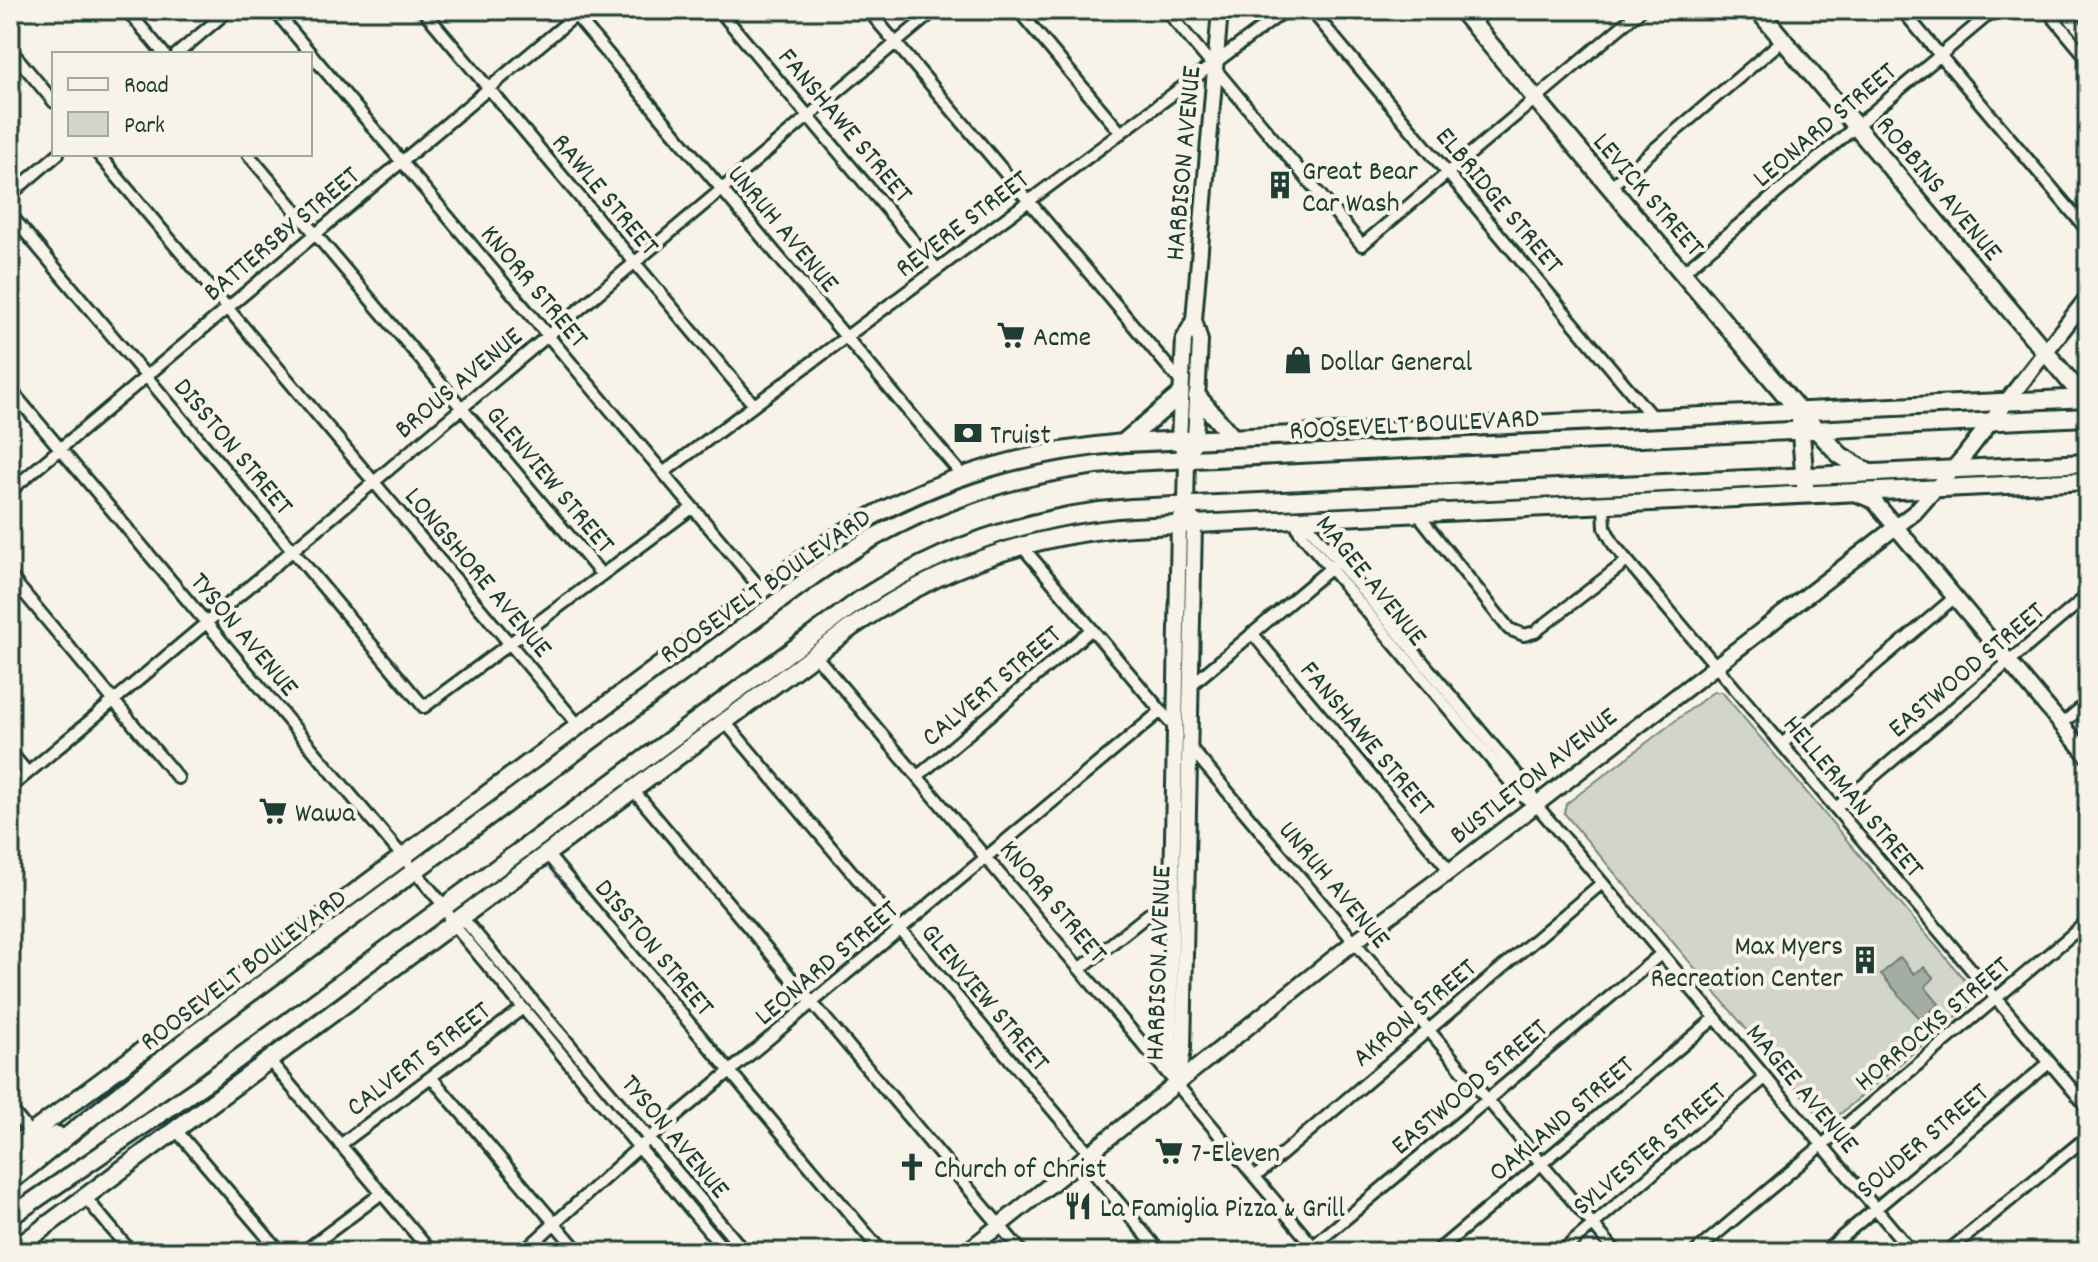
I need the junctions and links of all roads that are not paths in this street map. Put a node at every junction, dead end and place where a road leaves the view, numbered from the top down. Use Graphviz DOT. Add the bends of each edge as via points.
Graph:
graph roads {
  1 [pos="127,10"];
  2 [pos="229,10"];
  3 [pos="274,10"];
  4 [pos="423,10"];
  5 [pos="719,10"];
  6 [pos="868,10"];
  7 [pos="935,10"];
  8 [pos="1018,10"];
  9 [pos="1166,10"];
  10 [pos="1220,10"];
  11 [pos="1286,10"];
  12 [pos="1311,10"];
  13 [pos="1461,10"];
  14 [pos="1488,10"];
  15 [pos="1641,10"];
  16 [pos="1758,10"];
  17 [pos="1902,10"];
  18 [pos="1994,10"];
  19 [pos="2047,10"];
  20 [pos="2063,10"];
  21 [pos="576,12"];
  22 [pos="1472,23"];
  23 [pos="1783,40"];
  24 [pos="2088,40"];
  25 [pos="896,43"];
  26 [pos="10,49"];
  27 [pos="162,52"];
  28 [pos="179,52"];
  29 [pos="309,52"];
  30 [pos="312,55"];
  31 [pos="1940,56"];
  32 [pos="2088,59"];
  33 [pos="1214,66"];
  34 [pos="489,88"];
  35 [pos="1536,99"];
  36 [pos="52,100"];
  37 [pos="809,116"];
  38 [pos="1856,126"];
  39 [pos="1121,133"];
  40 [pos="56,156"];
  41 [pos="100,156"];
  42 [pos="250,156"];
  43 [pos="401,162"];
  44 [pos="1448,173"];
  45 [pos="1611,186"];
  46 [pos="722,190"];
  47 [pos="10,195"];
  48 [pos="1029,202"];
  49 [pos="10,214"];
  50 [pos="2088,231"];
  51 [pos="315,234"];
  52 [pos="634,263"];
  53 [pos="937,269"];
  54 [pos="1683,272"];
  55 [pos="2088,297"];
  56 [pos="227,308"];
  57 [pos="548,336"];
  58 [pos="846,337"];
  59 [pos="2046,353"];
  60 [pos="146,376"];
  61 [pos="10,389"];
  62 [pos="1186,391"];
  63 [pos="2086,398"];
  64 [pos="2008,401"];
  65 [pos="754,405"];
  66 [pos="462,408"];
  67 [pos="1799,411"];
  68 [pos="2088,417"];
  69 [pos="1653,418"];
  70 [pos="1620,420"];
  71 [pos="1992,421"];
  72 [pos="1810,430"];
  73 [pos="1315,434"];
  74 [pos="1233,438"];
  75 [pos="1187,440"];
  76 [pos="1540,442"];
  77 [pos="1123,443"];
  78 [pos="60,449"];
  79 [pos="1397,449"];
  80 [pos="1187,459"];
  81 [pos="2088,463"];
  82 [pos="1954,469"];
  83 [pos="663,473"];
  84 [pos="1870,473"];
  85 [pos="962,475"];
  86 [pos="1804,476"];
  87 [pos="2088,481"];
  88 [pos="374,482"];
  89 [pos="1591,487"];
  90 [pos="1937,489"];
  91 [pos="10,491"];
  92 [pos="1855,493"];
  93 [pos="1805,495"];
  94 [pos="1186,505"];
  95 [pos="1604,505"];
  96 [pos="692,508"];
  97 [pos="1521,508"];
  98 [pos="1417,513"];
  99 [pos="1295,519"];
  100 [pos="1186,524"];
  101 [pos="1896,527"];
  102 [pos="1021,545"];
  103 [pos="292,550"];
  104 [pos="1627,561"];
  105 [pos="1334,565"];
  106 [pos="602,575"];
  107 [pos="10,576"];
  108 [pos="762,590"];
  109 [pos="2088,595"];
  110 [pos="1955,597"];
  111 [pos="206,623"];
  112 [pos="1092,629"];
  113 [pos="1252,633"];
  114 [pos="510,644"];
  115 [pos="815,655"];
  116 [pos="2009,662"];
  117 [pos="1715,665"];
  118 [pos="1190,686"];
  119 [pos="114,701"];
  120 [pos="2088,702"];
  121 [pos="1161,711"];
  122 [pos="725,722"];
  123 [pos="2062,724"];
  124 [pos="579,726"];
  125 [pos="1175,729"];
  126 [pos="1188,744"];
  127 [pos="1782,744"];
  128 [pos="10,752"];
  129 [pos="2088,756"];
  130 [pos="28,773"];
  131 [pos="918,776"];
  132 [pos="178,778"];
  133 [pos="10,788"];
  134 [pos="633,790"];
  135 [pos="1536,805"];
  136 [pos="1836,808"];
  137 [pos="547,854"];
  138 [pos="987,856"];
  139 [pos="403,857"];
  140 [pos="415,871"];
  141 [pos="1450,871"];
  142 [pos="1602,883"];
  143 [pos="1179,890"];
  144 [pos="445,907"];
  145 [pos="458,920"];
  146 [pos="2086,927"];
  147 [pos="899,929"];
  148 [pos="1354,942"];
  149 [pos="1661,954"];
  150 [pos="1081,968"];
  151 [pos="357,971"];
  152 [pos="1995,999"];
  153 [pos="811,1003"];
  154 [pos="523,1008"];
  155 [pos="1715,1018"];
  156 [pos="552,1023"];
  157 [pos="1429,1028"];
  158 [pos="542,1031"];
  159 [pos="269,1060"];
  160 [pos="2049,1063"];
  161 [pos="731,1072"];
  162 [pos="431,1077"];
  163 [pos="1765,1078"];
  164 [pos="1177,1083"];
  165 [pos="1488,1100"];
  166 [pos="10,1108"];
  167 [pos="2088,1108"];
  168 [pos="83,1122"];
  169 [pos="176,1130"];
  170 [pos="30,1133"];
  171 [pos="2088,1136"];
  172 [pos="649,1139"];
  173 [pos="340,1145"];
  174 [pos="1822,1145"];
  175 [pos="638,1148"];
  176 [pos="10,1149"];
  177 [pos="1086,1156"];
  178 [pos="10,1158"];
  179 [pos="1542,1165"];
  180 [pos="1255,1177"];
  181 [pos="10,1182"];
  182 [pos="382,1193"];
  183 [pos="85,1197"];
  184 [pos="1877,1208"];
  185 [pos="10,1217"];
  186 [pos="555,1223"];
  187 [pos="999,1225"];
  188 [pos="1593,1225"];
  189 [pos="1312,1250"];
  190 [pos="11,1252"];
  191 [pos="131,1252"];
  192 [pos="280,1252"];
  193 [pos="303,1252"];
  194 [pos="431,1252"];
  195 [pos="523,1252"];
  196 [pos="579,1252"];
  197 [pos="726,1252"];
  198 [pos="745,1252"];
  199 [pos="882,1252"];
  200 [pos="966,1252"];
  201 [pos="1022,1252"];
  202 [pos="1160,1252"];
  203 [pos="1436,1252"];
  204 [pos="1561,1252"];
  205 [pos="1616,1252"];
  206 [pos="1695,1252"];
  207 [pos="1824,1252"];
  208 [pos="1912,1252"];
  209 [pos="1947,1252"];
  1 -- 27 [label="street"];
  2 -- 28 [label="street"];
  3 -- 29 [label="street, KNORR STREET"];
  4 -- 34 [label="street, RAWLE STREET"];
  5 -- 37 [label="street, FANSHAWE STREET"];
  6 -- 25 [label="street"];
  7 -- 25 [label="street, BROUS AVENUE"];
  8 -- 39 [label="street"];
  9 -- 33 [label="street"];
  10 -- 33 [label="main road, HARBISON AVENUE"];
  11 -- 33 [label="street, REVERE STREET"];
  12 -- 44 [label="street, ELBRIDGE STREET"];
  13 -- 22 [label="highway, LEVICK STREET"];
  14 -- 22 [label="street"];
  15 -- 35 [label="street"];
  16 -- 23 [label="highway, ROBBINS AVENUE"];
  17 -- 31 [label="street"];
  18 -- 31 [label="street, LEONARD STREET"];
  19 -- 32 [label="street"];
  20 -- 24 [label="street"];
  21 -- 34 [label="street, BATTERSBY STREET"];
  21 -- 46 [label="street, UNRUH AVENUE"];
  22 -- 35 [label="highway, LEVICK STREET"];
  23 -- 38 [label="highway, ROBBINS AVENUE"];
  23 -- 45 [label="street"];
  25 -- 37 [label="street, BROUS AVENUE"];
  25 -- 48 [label="street"];
  26 -- 36 [label="street"];
  30 -- 43 [label="street, KNORR STREET"];
  31 -- 38 [label="street, LEONARD STREET"];
  31 -- 50 [label="street"];
  33 -- 39 [label="street, REVERE STREET"];
  33 -- 44 [label="street" via="1362,245"];
  33 -- 62 [label="main road, HARBISON AVENUE" via="1194,320 1200,341"];
  34 -- 43 [label="street, BATTERSBY STREET"];
  34 -- 52 [label="street, RAWLE STREET"];
  35 -- 44 [label="street"];
  35 -- 45 [label="highway, LEVICK STREET"];
  37 -- 46 [label="street, BROUS AVENUE"];
  37 -- 53 [label="street, FANSHAWE STREET"];
  38 -- 54 [label="street, LEONARD STREET"];
  38 -- 59 [label="highway, ROBBINS AVENUE"];
  39 -- 48 [label="street, REVERE STREET"];
  40 -- 47 [label="street"];
  41 -- 56 [label="street, LONGSHORE AVENUE"];
  42 -- 51 [label="street, GLENVIEW STREET"];
  43 -- 51 [label="street, BATTERSBY STREET"];
  43 -- 57 [label="street, KNORR STREET"];
  44 -- 69 [label="street, ELBRIDGE STREET"];
  45 -- 54 [label="highway, LEVICK STREET"];
  46 -- 52 [label="street, BROUS AVENUE"];
  46 -- 58 [label="street, UNRUH AVENUE"];
  48 -- 53 [label="street, REVERE STREET"];
  48 -- 62 [label="street"];
  49 -- 60 [label="street, DISSTON STREET"];
  51 -- 56 [label="street, BATTERSBY STREET"];
  51 -- 66 [label="street, GLENVIEW STREET"];
  52 -- 57 [label="street, BROUS AVENUE"];
  52 -- 65 [label="street, RAWLE STREET"];
  53 -- 58 [label="street, REVERE STREET"];
  54 -- 67 [label="highway, LEVICK STREET"];
  55 -- 59 [label="main road, BUSTLETON AVENUE"];
  56 -- 60 [label="street, BATTERSBY STREET"];
  56 -- 88 [label="street, LONGSHORE AVENUE"];
  57 -- 66 [label="street, BROUS AVENUE"];
  57 -- 83 [label="street, KNORR STREET"];
  58 -- 65 [label="street, REVERE STREET"];
  58 -- 85 [label="street, UNRUH AVENUE"];
  59 -- 63 [label="highway, ROBBINS AVENUE"];
  59 -- 64 [label="main road, BUSTLETON AVENUE"];
  60 -- 78 [label="street, BATTERSBY STREET"];
  60 -- 103 [label="street, DISSTON STREET"];
  61 -- 78 [label="street, TYSON AVENUE"];
  62 -- 74 [label="highway"];
  62 -- 75 [label="main road, HARBISON AVENUE"];
  62 -- 77 [label="highway"];
  63 -- 64 [label="highway, ROOSEVELT BOULEVARD"];
  64 -- 67 [label="highway, ROOSEVELT BOULEVARD"];
  64 -- 71 [label="main road, BUSTLETON AVENUE"];
  65 -- 83 [label="street, REVERE STREET"];
  66 -- 88 [label="street, BROUS AVENUE"];
  66 -- 106 [label="street, GLENVIEW STREET"];
  67 -- 69 [label="highway, ROOSEVELT BOULEVARD"];
  67 -- 72 [label="highway"];
  68 -- 71 [label="highway, ROOSEVELT BOULEVARD"];
  69 -- 70 [label="highway, ROOSEVELT BOULEVARD"];
  70 -- 73 [label="highway, ROOSEVELT BOULEVARD"];
  70 -- 76 [label="highway"];
  71 -- 72 [label="highway, ROOSEVELT BOULEVARD"];
  71 -- 82 [label="main road, BUSTLETON AVENUE"];
  72 -- 76 [label="highway, ROOSEVELT BOULEVARD"];
  72 -- 84 [label="highway"];
  72 -- 86 [label="highway"];
  73 -- 74 [label="highway, ROOSEVELT BOULEVARD"];
  73 -- 79 [label="highway"];
  74 -- 75 [label="highway, ROOSEVELT BOULEVARD"];
  75 -- 77 [label="highway, ROOSEVELT BOULEVARD"];
  75 -- 80 [label="main road, HARBISON AVENUE"];
  76 -- 79 [label="highway, ROOSEVELT BOULEVARD"];
  77 -- 85 [label="highway, ROOSEVELT BOULEVARD" via="1039,454"];
  78 -- 91 [label="street, BATTERSBY STREET"];
  78 -- 111 [label="street, TYSON AVENUE"];
  79 -- 80 [label="highway, ROOSEVELT BOULEVARD"];
  80 -- 94 [label="main road, HARBISON AVENUE"];
  80 -- 140 [label="highway, ROOSEVELT BOULEVARD" via="1083,466 1022,477 938,504 875,535"];
  81 -- 82 [label="highway"];
  82 -- 84 [label="highway"];
  82 -- 90 [label="main road, BUSTLETON AVENUE"];
  83 -- 96 [label="street, KNORR STREET"];
  84 -- 86 [label="highway"];
  85 -- 108 [label="highway, ROOSEVELT BOULEVARD" via="866,519"];
  86 -- 89 [label="highway"];
  86 -- 93 [label="highway"];
  87 -- 90 [label="highway"];
  88 -- 103 [label="street, BROUS AVENUE"];
  88 -- 114 [label="street, LONGSHORE AVENUE"];
  89 -- 94 [label="highway"];
  89 -- 97 [label="highway"];
  90 -- 92 [label="highway"];
  90 -- 101 [label="main road, BUSTLETON AVENUE"];
  92 -- 93 [label="highway"];
  92 -- 101 [label="main road" via="1870,498"];
  93 -- 95 [label="highway"];
  94 -- 100 [label="main road, HARBISON AVENUE"];
  94 -- 144 [label="highway" via="1034,522 967,543 898,576 829,621"];
  95 -- 97 [label="highway"];
  95 -- 104 [label="street, HELLERMAN STREET" via="1607,534"];
  96 -- 106 [label="street"];
  96 -- 108 [label="street, KNORR STREET"];
  97 -- 98 [label="highway"];
  98 -- 99 [label="highway"];
  98 -- 104 [label="street" via="1509,629 1519,634 1535,632"];
  99 -- 100 [label="highway"];
  99 -- 105 [label="street, MAGEE AVENUE" via="1299,531"];
  100 -- 102 [label="highway" via="1091,530"];
  100 -- 118 [label="main road, HARBISON AVENUE"];
  100 -- 125 [label="main road, HARBISON AVENUE"];
  101 -- 110 [label="main road"];
  101 -- 117 [label="main road, BUSTLETON AVENUE"];
  102 -- 112 [label="street, UNRUH AVENUE"];
  102 -- 115 [label="highway" via="963,564 907,592"];
  103 -- 111 [label="street, BROUS AVENUE"];
  103 -- 114 [label="street, DISSTON STREET" via="424,707"];
  104 -- 117 [label="street, HELLERMAN STREET"];
  105 -- 113 [label="street"];
  105 -- 135 [label="street, MAGEE AVENUE" via="1522,796"];
  106 -- 114 [label="street"];
  107 -- 119 [label="street"];
  108 -- 124 [label="highway, ROOSEVELT BOULEVARD"];
  109 -- 116 [label="street, EASTWOOD STREET"];
  110 -- 116 [label="main road"];
  110 -- 127 [label="street"];
  111 -- 119 [label="street, BROUS AVENUE"];
  111 -- 139 [label="street, TYSON AVENUE"];
  112 -- 121 [label="street, UNRUH AVENUE"];
  112 -- 131 [label="street, CALVERT STREET"];
  113 -- 118 [label="street"];
  113 -- 141 [label="street, FANSHAWE STREET"];
  114 -- 124 [label="street, LONGSHORE AVENUE"];
  115 -- 122 [label="highway"];
  115 -- 131 [label="street, KNORR STREET"];
  116 -- 123 [label="main road"];
  116 -- 136 [label="street, EASTWOOD STREET"];
  117 -- 127 [label="street, HELLERMAN STREET"];
  117 -- 135 [label="main road, BUSTLETON AVENUE"];
  118 -- 126 [label="main road, HARBISON AVENUE"];
  119 -- 130 [label="street, BROUS AVENUE"];
  119 -- 132 [label="street"];
  120 -- 123 [label="street"];
  121 -- 125 [label="street, UNRUH AVENUE"];
  121 -- 138 [label="street, LEONARD STREET"];
  122 -- 134 [label="highway"];
  122 -- 147 [label="street, GLENVIEW STREET"];
  123 -- 129 [label="main road"];
  124 -- 139 [label="highway, ROOSEVELT BOULEVARD"];
  125 -- 126 [label="street, UNRUH AVENUE"];
  125 -- 143 [label="main road, HARBISON AVENUE"];
  126 -- 143 [label="main road, HARBISON AVENUE"];
  126 -- 148 [label="street, UNRUH AVENUE"];
  127 -- 136 [label="street, HELLERMAN STREET"];
  128 -- 130 [label="street"];
  130 -- 133 [label="street, BROUS AVENUE"];
  131 -- 138 [label="street, KNORR STREET"];
  134 -- 137 [label="highway"];
  134 -- 153 [label="street"];
  135 -- 141 [label="main road, BUSTLETON AVENUE"];
  135 -- 142 [label="street, MAGEE AVENUE"];
  136 -- 152 [label="street, HELLERMAN STREET"];
  137 -- 145 [label="highway"];
  137 -- 161 [label="street, DISSTON STREET"];
  138 -- 147 [label="street, LEONARD STREET"];
  138 -- 150 [label="street, KNORR STREET"];
  139 -- 140 [label="street, TYSON AVENUE"];
  139 -- 170 [label="highway, ROOSEVELT BOULEVARD"];
  140 -- 144 [label="street, TYSON AVENUE"];
  140 -- 168 [label="highway, ROOSEVELT BOULEVARD"];
  141 -- 148 [label="main road, BUSTLETON AVENUE"];
  142 -- 149 [label="street, MAGEE AVENUE"];
  142 -- 157 [label="street, AKRON STREET"];
  143 -- 150 [label="street"];
  143 -- 164 [label="main road, HARBISON AVENUE" via="1183,1044"];
  144 -- 145 [label="street, TYSON AVENUE"];
  144 -- 151 [label="highway"];
  145 -- 154 [label="street, TYSON AVENUE"];
  145 -- 156 [label="street, TYSON AVENUE"];
  145 -- 159 [label="highway"];
  146 -- 152 [label="street, HORROCKS STREET"];
  147 -- 153 [label="street, LEONARD STREET"];
  147 -- 177 [label="street, GLENVIEW STREET"];
  148 -- 157 [label="street, UNRUH AVENUE"];
  148 -- 164 [label="main road, BUSTLETON AVENUE"];
  149 -- 155 [label="street, MAGEE AVENUE"];
  149 -- 165 [label="street, EASTWOOD STREET"];
  150 -- 164 [label="street, KNORR STREET"];
  151 -- 159 [label="highway"];
  151 -- 185 [label="highway" via="157,1118"];
  152 -- 160 [label="street, HELLERMAN STREET"];
  152 -- 174 [label="street, HORROCKS STREET"];
  153 -- 161 [label="street, LEONARD STREET"];
  153 -- 187 [label="street"];
  154 -- 158 [label="street, TYSON AVENUE"];
  154 -- 162 [label="street, CALVERT STREET"];
  155 -- 163 [label="street, MAGEE AVENUE"];
  155 -- 179 [label="street, OAKLAND STREET"];
  156 -- 158 [label="street"];
  156 -- 172 [label="street, TYSON AVENUE"];
  157 -- 165 [label="street, UNRUH AVENUE"];
  157 -- 180 [label="street, AKRON STREET"];
  158 -- 175 [label="street, TYSON AVENUE"];
  159 -- 169 [label="highway"];
  159 -- 173 [label="street"];
  160 -- 167 [label="street, HELLERMAN STREET"];
  160 -- 184 [label="street, SOUDER STREET"];
  161 -- 172 [label="street, LEONARD STREET"];
  161 -- 199 [label="street, DISSTON STREET"];
  162 -- 173 [label="street, CALVERT STREET"];
  162 -- 186 [label="street"];
  163 -- 174 [label="street, MAGEE AVENUE"];
  163 -- 188 [label="street, SYLVESTER STREET"];
  164 -- 177 [label="main road, BUSTLETON AVENUE"];
  164 -- 180 [label="street, KNORR STREET"];
  165 -- 179 [label="street, UNRUH AVENUE"];
  165 -- 189 [label="street, EASTWOOD STREET"];
  166 -- 170 [label="street"];
  168 -- 178 [label="highway"];
  168 -- 181 [label="highway, ROOSEVELT BOULEVARD"];
  169 -- 183 [label="highway"];
  169 -- 192 [label="street"];
  170 -- 176 [label="highway, ROOSEVELT BOULEVARD"];
  171 -- 209 [label="street"];
  172 -- 175 [label="street, LEONARD STREET"];
  172 -- 198 [label="street, TYSON AVENUE"];
  173 -- 182 [label="street"];
  174 -- 184 [label="street, MAGEE AVENUE"];
  174 -- 206 [label="street, HORROCKS STREET"];
  175 -- 186 [label="street, LEONARD STREET"];
  175 -- 197 [label="street, TYSON AVENUE"];
  177 -- 187 [label="main road, BUSTLETON AVENUE"];
  177 -- 202 [label="street, GLENVIEW STREET"];
  179 -- 188 [label="street, UNRUH AVENUE"];
  179 -- 203 [label="street, OAKLAND STREET"];
  180 -- 189 [label="street, KNORR STREET"];
  182 -- 193 [label="street"];
  182 -- 194 [label="street"];
  183 -- 190 [label="highway"];
  183 -- 191 [label="street"];
  184 -- 207 [label="street, SOUDER STREET"];
  184 -- 208 [label="street, MAGEE AVENUE"];
  186 -- 195 [label="street, LEONARD STREET"];
  186 -- 196 [label="street"];
  187 -- 200 [label="main road, BUSTLETON AVENUE"];
  187 -- 201 [label="street"];
  188 -- 204 [label="street, SYLVESTER STREET"];
  188 -- 205 [label="street, UNRUH AVENUE"];
}
